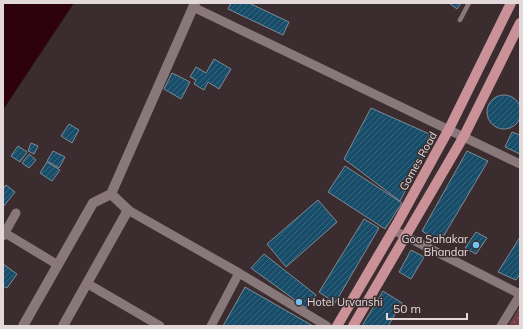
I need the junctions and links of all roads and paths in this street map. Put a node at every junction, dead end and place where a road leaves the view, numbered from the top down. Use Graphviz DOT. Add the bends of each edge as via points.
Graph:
graph roads {
  1 [pos="469,3"];
  2 [pos="511,3"];
  3 [pos="194,5"];
  4 [pos="460,20"];
  5 [pos="520,23"];
  6 [pos="518,34"];
  7 [pos="449,129"];
  8 [pos="464,136"];
  9 [pos="520,164"];
  10 [pos="111,194"];
  11 [pos="128,210"];
  12 [pos="16,213"];
  13 [pos="393,230"];
  14 [pos="4,235"];
  15 [pos="406,237"];
  16 [pos="58,265"];
  17 [pos="239,273"];
  18 [pos="88,284"];
  19 [pos="520,295"];
  20 [pos="22,326"];
  21 [pos="63,326"];
  22 [pos="160,326"];
  23 [pos="211,326"];
  24 [pos="327,326"];
  25 [pos="336,326"];
  26 [pos="353,326"];
  27 [pos="501,326"];
  1 -- 4 [label="lane"];
  2 -- 7 [label="main road, Gomes Road"];
  3 -- 7 [label="street"];
  3 -- 10 [label="street"];
  5 -- 6 [label="main road"];
  6 -- 8 [label="main road"];
  7 -- 8 [label="street"];
  7 -- 13 [label="main road, Gomes Road"];
  8 -- 9 [label="street"];
  8 -- 15 [label="main road"];
  10 -- 11 [label="street"];
  10 -- 16 [label="street" via="93,203"];
  11 -- 17 [label="street"];
  11 -- 18 [label="street"];
  12 -- 14 [label="street"];
  13 -- 15 [label="street"];
  13 -- 25 [label="main road, Gomes Road"];
  14 -- 16 [label="street"];
  15 -- 19 [label="street"];
  15 -- 26 [label="main road"];
  16 -- 20 [label="street"];
  17 -- 23 [label="street"];
  17 -- 24 [label="street"];
  18 -- 21 [label="street"];
  18 -- 22 [label="street"];
  19 -- 27 [label="street"];
}
